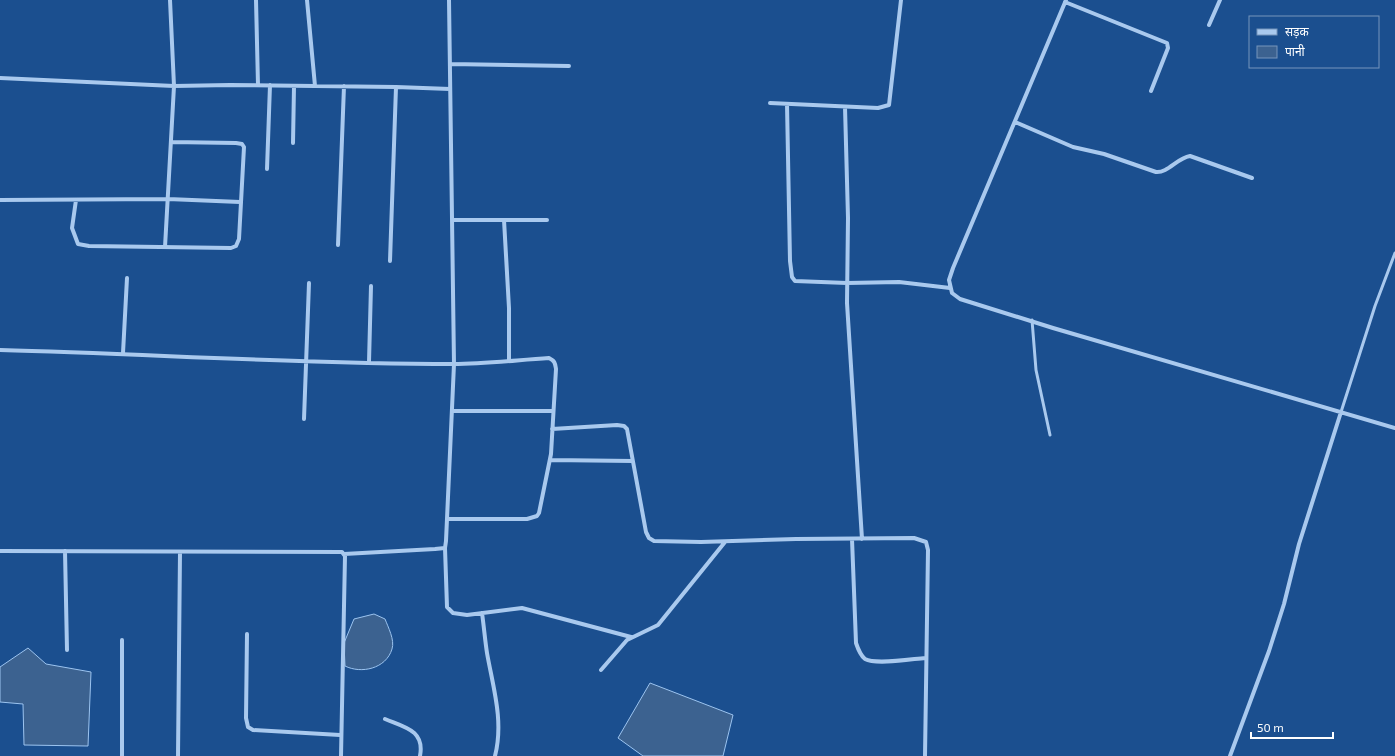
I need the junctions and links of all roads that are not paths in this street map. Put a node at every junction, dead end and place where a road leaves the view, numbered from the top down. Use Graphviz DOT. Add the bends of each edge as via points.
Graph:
graph roads {
  1 [pos="170,0"];
  2 [pos="256,0"];
  3 [pos="308,0"];
  4 [pos="449,0"];
  5 [pos="901,0"];
  6 [pos="1220,0"];
  7 [pos="1066,1"];
  8 [pos="1209,24"];
  9 [pos="450,64"];
  10 [pos="569,66"];
  11 [pos="0,78"];
  12 [pos="258,85"];
  13 [pos="270,85"];
  14 [pos="174,86"];
  15 [pos="294,86"];
  16 [pos="315,86"];
  17 [pos="344,86"];
  18 [pos="396,87"];
  19 [pos="450,89"];
  20 [pos="1151,91"];
  21 [pos="770,103"];
  22 [pos="787,104"];
  23 [pos="845,107"];
  24 [pos="1015,122"];
  25 [pos="171,142"];
  26 [pos="293,143"];
  27 [pos="267,169"];
  28 [pos="1252,178"];
  29 [pos="168,199"];
  30 [pos="0,200"];
  31 [pos="76,200"];
  32 [pos="240,202"];
  33 [pos="452,220"];
  34 [pos="504,220"];
  35 [pos="547,220"];
  36 [pos="338,245"];
  37 [pos="165,247"];
  38 [pos="1395,253"];
  39 [pos="390,261"];
  40 [pos="127,278"];
  41 [pos="309,283"];
  42 [pos="847,284"];
  43 [pos="371,286"];
  44 [pos="950,288"];
  45 [pos="1032,320"];
  46 [pos="0,350"];
  47 [pos="123,353"];
  48 [pos="307,360"];
  49 [pos="509,360"];
  50 [pos="368,362"];
  51 [pos="454,364"];
  52 [pos="452,411"];
  53 [pos="552,411"];
  54 [pos="1341,412"];
  55 [pos="304,419"];
  56 [pos="1395,428"];
  57 [pos="552,429"];
  58 [pos="1050,435"];
  59 [pos="550,460"];
  60 [pos="633,461"];
  61 [pos="447,519"];
  62 [pos="852,539"];
  63 [pos="862,539"];
  64 [pos="725,542"];
  65 [pos="445,548"];
  66 [pos="0,551"];
  67 [pos="65,551"];
  68 [pos="180,552"];
  69 [pos="344,554"];
  70 [pos="482,613"];
  71 [pos="247,634"];
  72 [pos="631,637"];
  73 [pos="122,640"];
  74 [pos="67,650"];
  75 [pos="925,658"];
  76 [pos="600,670"];
  77 [pos="385,719"];
  78 [pos="340,735"];
  79 [pos="122,756"];
  80 [pos="178,756"];
  81 [pos="341,756"];
  82 [pos="420,756"];
  83 [pos="495,756"];
  84 [pos="925,756"];
  85 [pos="1230,756"];
  1 -- 14 [label="street"];
  2 -- 12 [label="street"];
  3 -- 16 [label="street"];
  4 -- 9 [label="street"];
  5 -- 23 [label="street" via="889,105 878,108"];
  6 -- 8 [label="street"];
  7 -- 20 [label="street" via="1167,43 1168,48"];
  7 -- 24 [label="street"];
  9 -- 10 [label="street"];
  9 -- 19 [label="street"];
  11 -- 14 [label="street"];
  12 -- 13 [label="street"];
  12 -- 14 [label="street"];
  13 -- 15 [label="street"];
  13 -- 27 [label="street"];
  14 -- 25 [label="street"];
  15 -- 16 [label="street"];
  15 -- 26 [label="street"];
  16 -- 17 [label="street"];
  17 -- 18 [label="street"];
  17 -- 36 [label="street"];
  18 -- 19 [label="street"];
  18 -- 39 [label="street"];
  19 -- 33 [label="street"];
  21 -- 22 [label="street"];
  22 -- 23 [label="street"];
  22 -- 42 [label="street" via="792,277 799,283"];
  23 -- 42 [label="street"];
  24 -- 28 [label="street" via="1073,147 1104,154 1156,172 1163,171 1180,159 1190,156"];
  24 -- 44 [label="street" via="953,268 949,280"];
  25 -- 29 [label="street"];
  25 -- 32 [label="street" via="242,144 244,153"];
  29 -- 31 [label="street"];
  29 -- 32 [label="street"];
  29 -- 37 [label="street"];
  30 -- 31 [label="street"];
  31 -- 37 [label="street" via="72,228 78,244"];
  32 -- 37 [label="street" via="239,239 236,246"];
  33 -- 34 [label="street"];
  33 -- 51 [label="street"];
  34 -- 35 [label="street"];
  34 -- 49 [label="street"];
  38 -- 54 [label="lane"];
  40 -- 47 [label="street"];
  41 -- 48 [label="street"];
  42 -- 44 [label="street" via="899,282"];
  42 -- 63 [label="street"];
  43 -- 50 [label="street"];
  44 -- 45 [label="street" via="952,294 960,299"];
  45 -- 54 [label="street"];
  45 -- 58 [label="lane" via="1036,370"];
  46 -- 47 [label="street"];
  47 -- 48 [label="street" via="191,358"];
  48 -- 50 [label="street"];
  48 -- 55 [label="street"];
  49 -- 51 [label="street"];
  49 -- 53 [label="street" via="549,358 556,363"];
  50 -- 51 [label="street"];
  51 -- 52 [label="street"];
  52 -- 53 [label="street"];
  52 -- 61 [label="street"];
  53 -- 57 [label="street"];
  54 -- 56 [label="street"];
  54 -- 85 [label="street" via="1299,544 1270,651"];
  57 -- 59 [label="street"];
  57 -- 60 [label="street" via="624,426 629,435"];
  59 -- 60 [label="street"];
  59 -- 61 [label="street" via="540,513 537,516 528,519"];
  60 -- 64 [label="street" via="649,538 663,542"];
  61 -- 65 [label="street"];
  62 -- 63 [label="street"];
  62 -- 64 [label="street"];
  62 -- 75 [label="street" via="856,642 861,655 866,660 875,662"];
  63 -- 75 [label="street" via="914,538 926,542 928,550"];
  64 -- 72 [label="street" via="658,625"];
  65 -- 69 [label="street"];
  65 -- 70 [label="street" via="447,607 453,613"];
  66 -- 67 [label="street"];
  67 -- 68 [label="street"];
  67 -- 74 [label="street"];
  68 -- 69 [label="street"];
  68 -- 80 [label="street"];
  69 -- 78 [label="street"];
  70 -- 72 [label="street" via="522,608"];
  70 -- 83 [label="street" via="498,713 498,744"];
  71 -- 78 [label="street" via="248,727 253,730"];
  72 -- 76 [label="street"];
  73 -- 79 [label="street"];
  75 -- 84 [label="street"];
  77 -- 82 [label="street" via="416,734 422,745"];
  78 -- 81 [label="street"];
}
